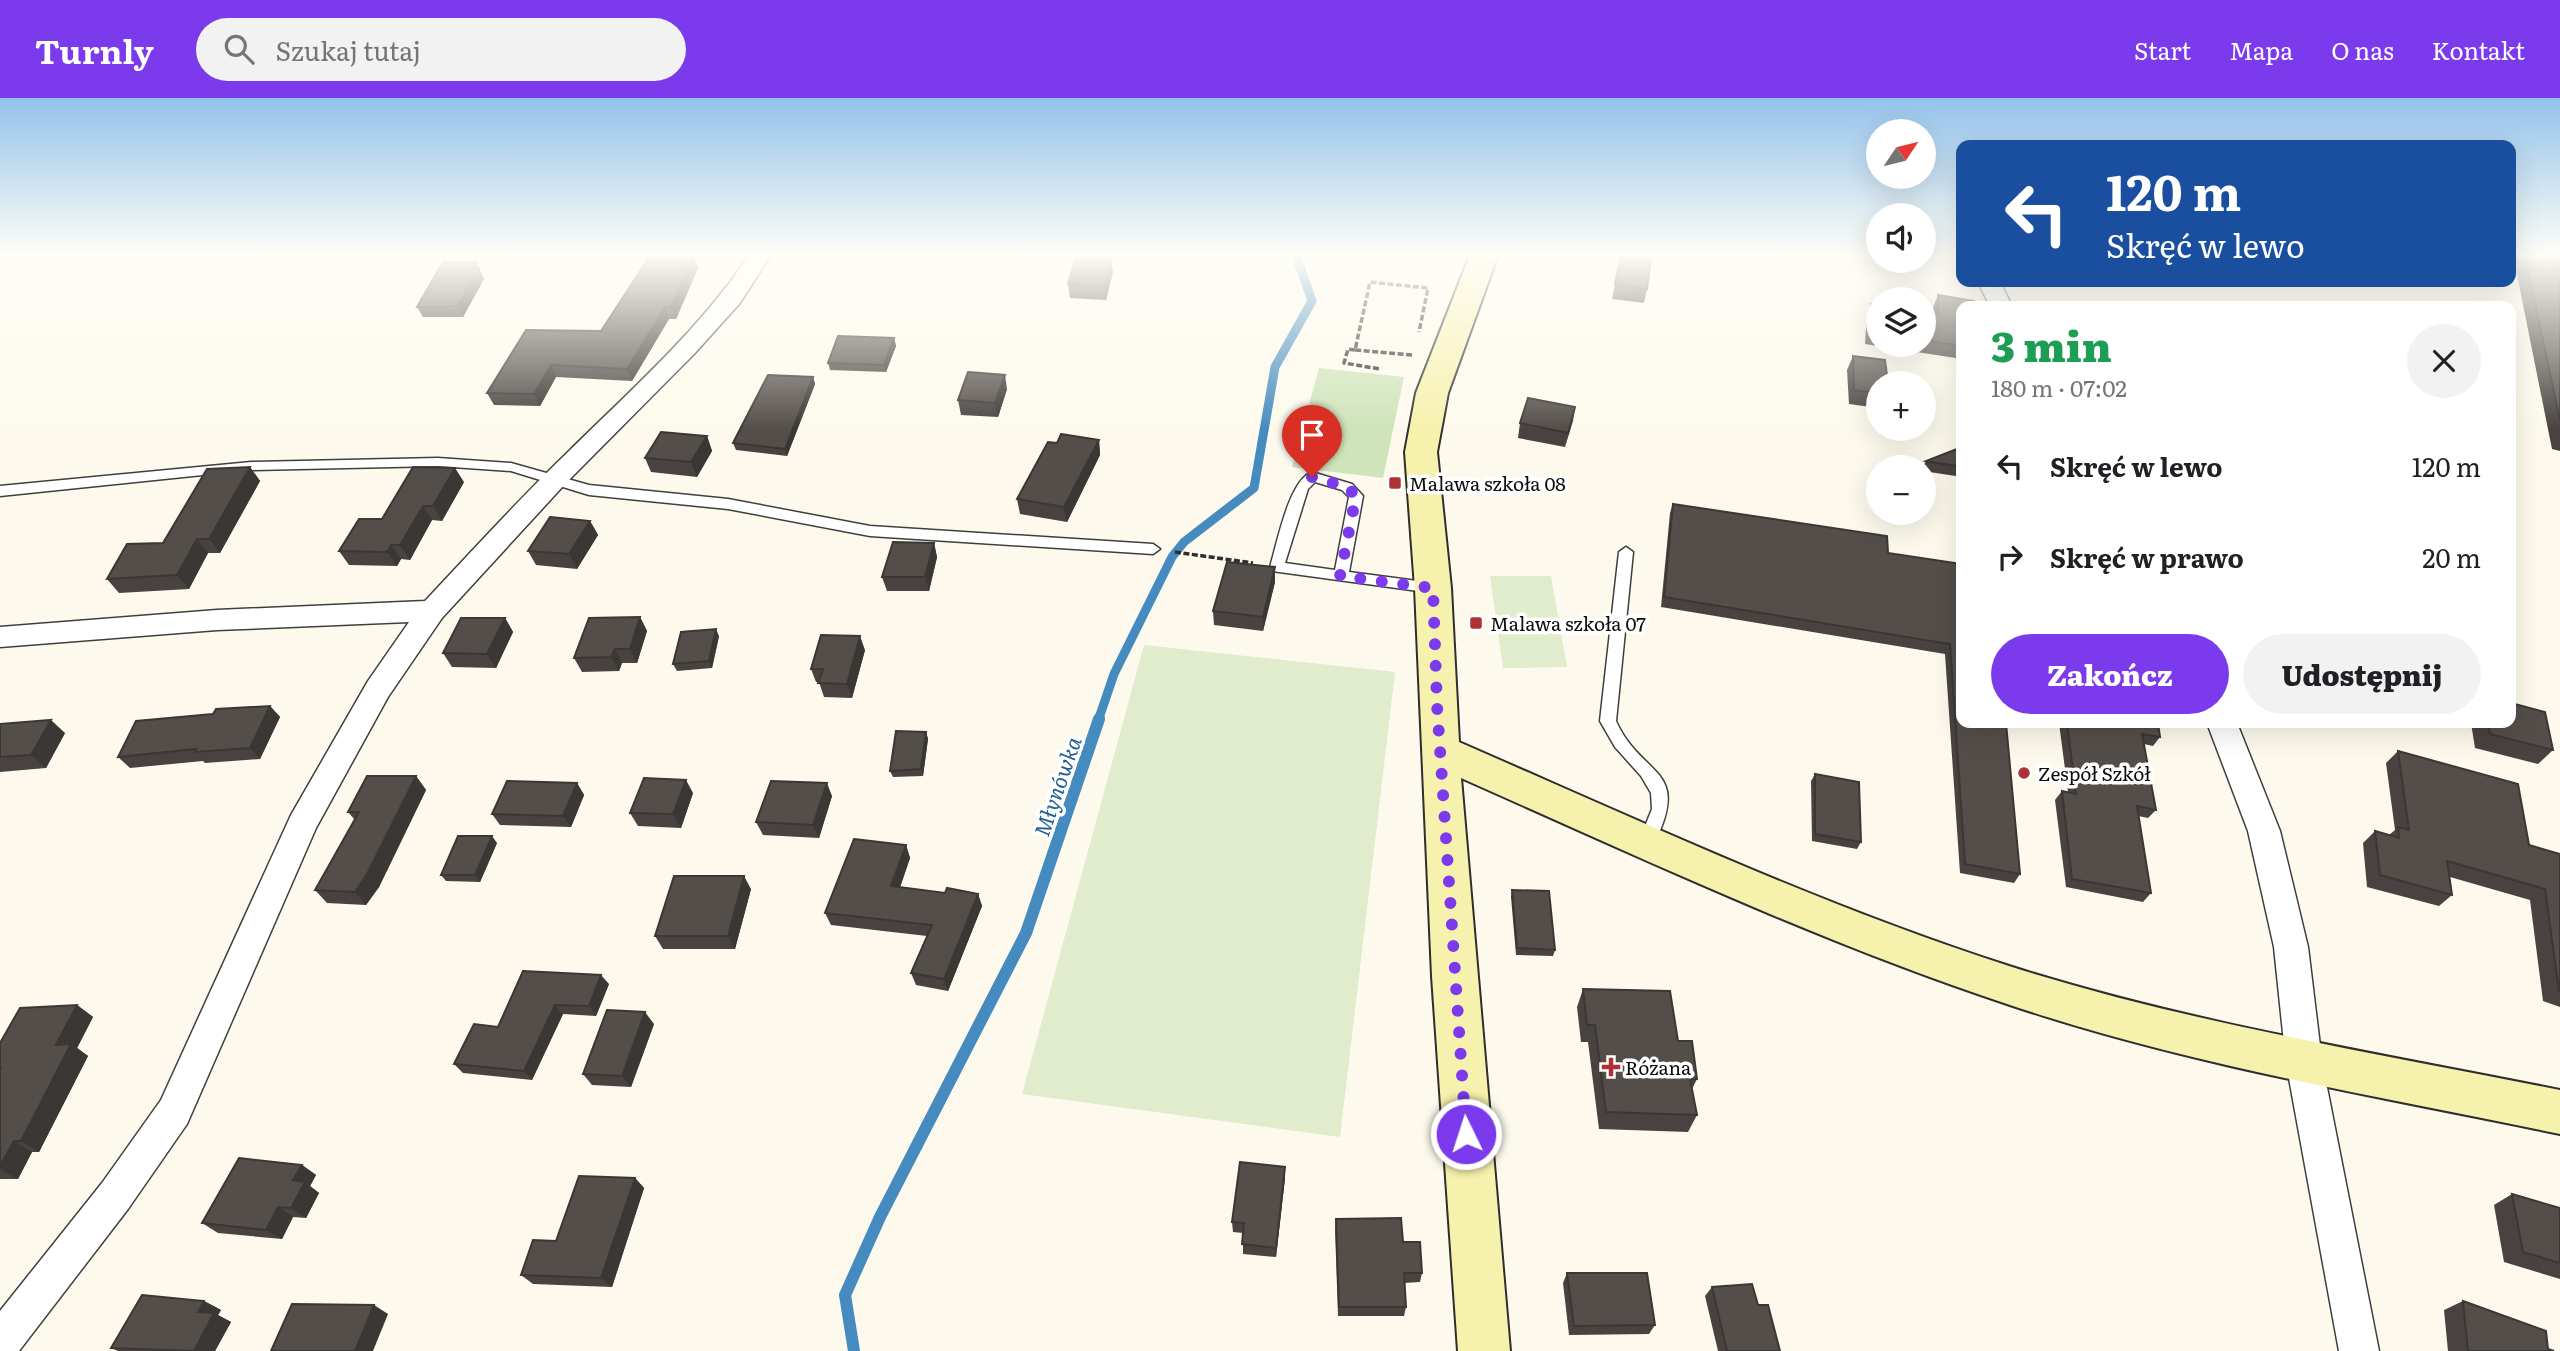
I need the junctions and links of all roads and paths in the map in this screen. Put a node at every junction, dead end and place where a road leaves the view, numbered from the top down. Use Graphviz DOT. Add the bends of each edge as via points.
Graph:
graph roads {
  1 [pos="718,313"];
  2 [pos="1363,313"];
  3 [pos="1428,313"];
  4 [pos="1452,313"];
  5 [pos="1355,350"];
  6 [pos="1429,357"];
  7 [pos="1380,369"];
  8 [pos="556,478"];
  9 [pos="0,491"];
  10 [pos="1153,549"];
  11 [pos="1626,552"];
  12 [pos="1193,554"];
  13 [pos="1277,567"];
  14 [pos="1340,576"];
  15 [pos="1433,588"];
  16 [pos="432,611"];
  17 [pos="0,637"];
  18 [pos="2224,728"];
  19 [pos="1440,751"];
  20 [pos="1647,841"];
  21 [pos="2304,1062"];
  22 [pos="2560,1112"];
  23 [pos="0,1343"];
  24 [pos="1485,1351"];
  25 [pos="2359,1351"];
  1 -- 8 [label="street"];
  2 -- 5 [label="path"];
  3 -- 6 [label="path"];
  4 -- 6 [label="street"];
  5 -- 6 [label="path"];
  5 -- 7 [label="path" via="1348,349 1343,363"];
  6 -- 15 [label="street" via="1432,393 1421,452"];
  8 -- 9 [label="lane" via="512,467 438,462 251,466"];
  8 -- 10 [label="lane" via="590,490 728,504 870,531"];
  8 -- 16 [label="street"];
  11 -- 20 [label="lane" via="1608,721 1617,742 1648,774 1660,797 1661,808"];
  12 -- 13 [label="path"];
  13 -- 14 [label="lane"];
  13 -- 14 [label="lane" via="1302,487 1312,477 1347,487 1356,496"];
  14 -- 15 [label="lane"];
  15 -- 19 [label="street"];
  16 -- 17 [label="street" via="190,622"];
  16 -- 23 [label="street" via="378,689 302,824 174,1112 116,1196"];
  18 -- 21 [label="street" via="2264,831 2291,947"];
  19 -- 20 [label="street"];
  19 -- 24 [label="street"];
  20 -- 21 [label="street" via="1928,958 2102,1013"];
  21 -- 22 [label="street"];
  21 -- 25 [label="street"];
}
